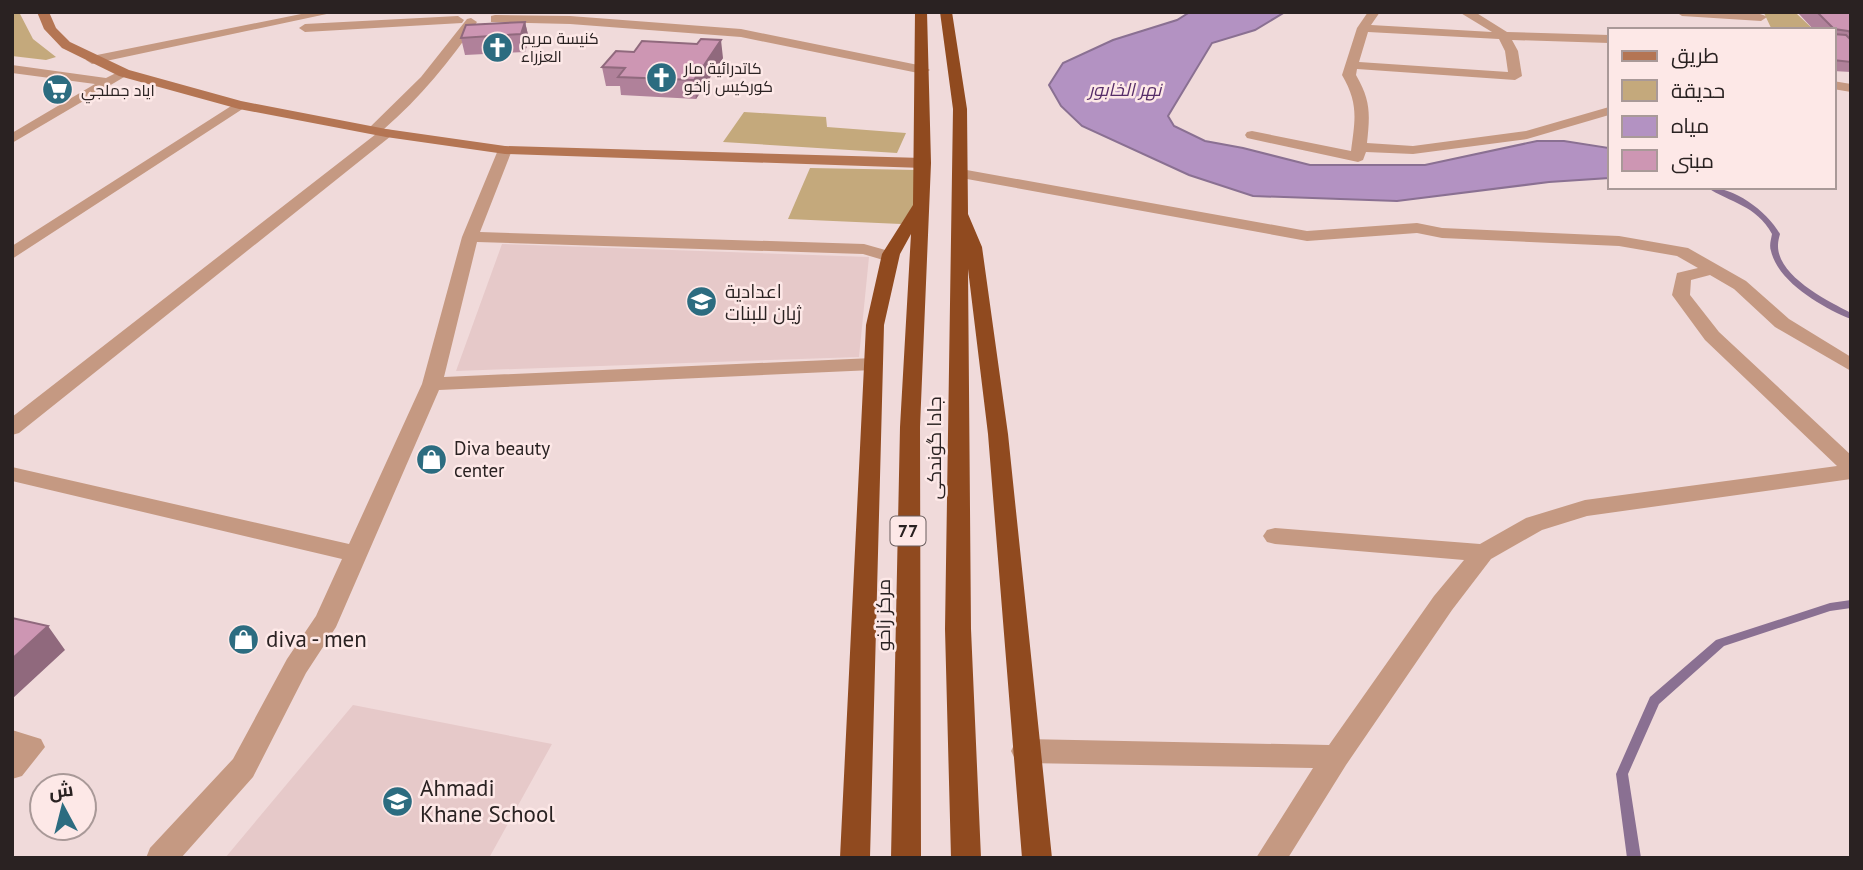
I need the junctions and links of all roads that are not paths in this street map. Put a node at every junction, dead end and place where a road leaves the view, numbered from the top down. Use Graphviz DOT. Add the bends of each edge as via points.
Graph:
graph roads {
  1 [pos="43,12"];
  2 [pos="330,12"];
  3 [pos="921,12"];
  4 [pos="946,12"];
  5 [pos="1374,12"];
  6 [pos="1465,12"];
  7 [pos="1682,12"];
  8 [pos="500,15"];
  9 [pos="1760,15"];
  10 [pos="462,18"];
  11 [pos="1363,28"];
  12 [pos="233,32"];
  13 [pos="1505,35"];
  14 [pos="1608,39"];
  15 [pos="92,60"];
  16 [pos="1352,65"];
  17 [pos="12,69"];
  18 [pos="923,71"];
  19 [pos="124,73"];
  20 [pos="108,82"];
  21 [pos="239,105"];
  22 [pos="1608,111"];
  23 [pos="380,131"];
  24 [pos="1252,135"];
  25 [pos="12,139"];
  26 [pos="1360,147"];
  27 [pos="505,150"];
  28 [pos="923,163"];
  29 [pos="961,174"];
  30 [pos="921,204"];
  31 [pos="959,206"];
  32 [pos="470,237"];
  33 [pos="12,254"];
  34 [pos="890,257"];
  35 [pos="1715,269"];
  36 [pos="873,364"];
  37 [pos="1851,365"];
  38 [pos="432,384"];
  39 [pos="12,428"];
  40 [pos="1851,470"];
  41 [pos="12,474"];
  42 [pos="1275,536"];
  43 [pos="1483,553"];
  44 [pos="358,554"];
  45 [pos="12,742"];
  46 [pos="1025,751"];
  47 [pos="1336,757"];
  48 [pos="12,767"];
  49 [pos="161,858"];
  50 [pos="855,858"];
  51 [pos="906,858"];
  52 [pos="966,858"];
  53 [pos="1037,858"];
  54 [pos="1271,858"];
  1 -- 15 [label="street" via="50,29 66,45"];
  2 -- 12 [label="street"];
  3 -- 18 [label="highway, 77"];
  4 -- 29 [label="highway, جادا گوندکی" via="960,109"];
  5 -- 11 [label="street"];
  6 -- 13 [label="street"];
  7 -- 9 [label="street"];
  8 -- 10 [label="street"];
  8 -- 18 [label="street" via="721,26"];
  10 -- 12 [label="street"];
  10 -- 23 [label="street" via="445,57"];
  11 -- 13 [label="street"];
  11 -- 16 [label="street"];
  12 -- 15 [label="street"];
  13 -- 14 [label="street"];
  13 -- 16 [label="street" via="1512,47 1516,76"];
  15 -- 19 [label="street"];
  16 -- 26 [label="street" via="1349,75 1360,94 1363,115"];
  17 -- 20 [label="street"];
  18 -- 28 [label="highway, 77"];
  19 -- 20 [label="street"];
  19 -- 21 [label="street"];
  20 -- 25 [label="street"];
  21 -- 23 [label="street"];
  21 -- 33 [label="street"];
  22 -- 26 [label="street" via="1527,135 1413,150"];
  23 -- 27 [label="street"];
  23 -- 39 [label="street"];
  24 -- 26 [label="street" via="1358,157"];
  27 -- 28 [label="street"];
  27 -- 32 [label="street"];
  28 -- 30 [label="highway, 77"];
  29 -- 31 [label="highway, جادا گوندکی"];
  29 -- 35 [label="street" via="1307,236 1417,228 1619,241 1682,252"];
  30 -- 34 [label="highway"];
  30 -- 51 [label="highway, مركز زاخو / 77" via="908,517"];
  31 -- 46 [label="highway" via="974,247 986,324"];
  31 -- 52 [label="highway, جادا گوندکی" via="957,629"];
  32 -- 34 [label="street" via="864,248"];
  32 -- 38 [label="street"];
  34 -- 36 [label="highway" via="875,325"];
  35 -- 37 [label="street" via="1782,323"];
  35 -- 40 [label="street" via="1683,277 1681,295 1712,336"];
  36 -- 38 [label="street"];
  36 -- 50 [label="highway"];
  38 -- 44 [label="street"];
  40 -- 43 [label="street" via="1585,508 1534,524"];
  41 -- 44 [label="street"];
  42 -- 43 [label="street"];
  43 -- 47 [label="street"];
  44 -- 49 [label="street" via="327,620 296,666 243,768"];
  45 -- 48 [label="street" via="31,747"];
  46 -- 47 [label="street"];
  46 -- 53 [label="highway"];
  47 -- 54 [label="street"];
}
